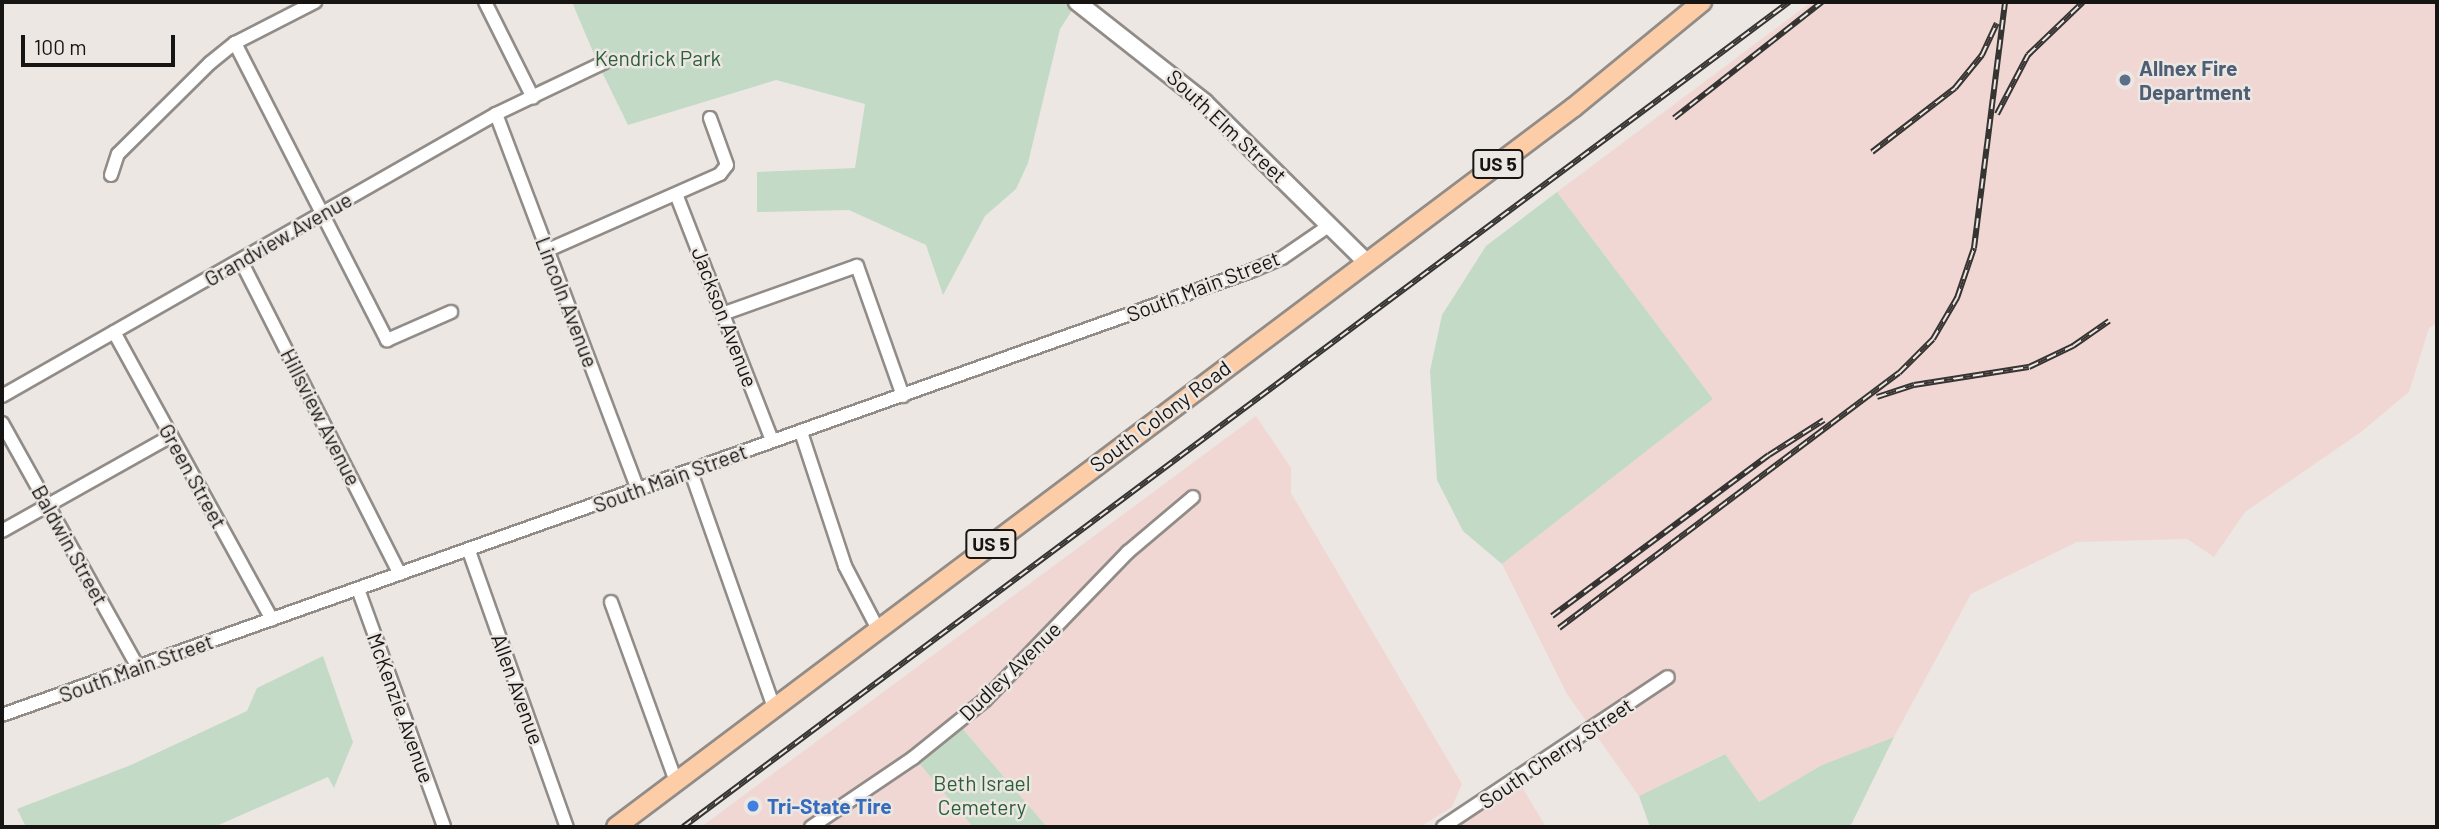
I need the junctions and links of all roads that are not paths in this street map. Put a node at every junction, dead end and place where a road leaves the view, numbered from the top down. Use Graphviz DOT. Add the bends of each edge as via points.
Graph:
graph roads {
  1 [pos="315,2"];
  2 [pos="485,2"];
  3 [pos="1077,2"];
  4 [pos="1702,2"];
  5 [pos="235,43"];
  6 [pos="603,63"];
  7 [pos="533,98"];
  8 [pos="496,114"];
  9 [pos="710,118"];
  10 [pos="111,175"];
  11 [pos="676,194"];
  12 [pos="324,212"];
  13 [pos="1330,225"];
  14 [pos="548,250"];
  15 [pos="241,261"];
  16 [pos="1366,262"];
  17 [pos="451,312"];
  18 [pos="725,313"];
  19 [pos="114,332"];
  20 [pos="2,396"];
  21 [pos="902,396"];
  22 [pos="2,423"];
  23 [pos="801,432"];
  24 [pos="171,436"];
  25 [pos="772,440"];
  26 [pos="691,472"];
  27 [pos="638,490"];
  28 [pos="1193,497"];
  29 [pos="47,505"];
  30 [pos="2,531"];
  31 [pos="469,551"];
  32 [pos="400,574"];
  33 [pos="358,589"];
  34 [pos="611,602"];
  35 [pos="272,619"];
  36 [pos="878,629"];
  37 [pos="138,667"];
  38 [pos="1668,677"];
  39 [pos="774,708"];
  40 [pos="2,714"];
  41 [pos="676,782"];
  42 [pos="444,827"];
  43 [pos="567,827"];
  44 [pos="616,827"];
  45 [pos="811,827"];
  46 [pos="1443,827"];
  1 -- 5 [label="street"];
  2 -- 7 [label="street"];
  3 -- 13 [label="main road, South Elm Street" via="1204,102"];
  4 -- 16 [label="main road, South Colony Road / US 5" via="1574,107"];
  5 -- 10 [label="street" via="118,154"];
  5 -- 12 [label="street"];
  6 -- 7 [label="street, Grandview Avenue"];
  7 -- 8 [label="street, Grandview Avenue"];
  8 -- 12 [label="street, Grandview Avenue"];
  8 -- 14 [label="street, Lincoln Avenue"];
  9 -- 11 [label="street" via="727,165"];
  11 -- 14 [label="street"];
  11 -- 18 [label="street, Jackson Avenue"];
  12 -- 15 [label="street, Grandview Avenue"];
  12 -- 17 [label="street" via="387,340"];
  13 -- 16 [label="main road, South Elm Street"];
  13 -- 21 [label="street, South Main Street" via="1285,257 1251,271"];
  14 -- 27 [label="street, Lincoln Avenue"];
  15 -- 19 [label="street, Grandview Avenue"];
  15 -- 32 [label="street, Hillsview Avenue"];
  16 -- 36 [label="main road, South Colony Road / US 5"];
  18 -- 21 [label="street" via="857,267"];
  18 -- 25 [label="street, Jackson Avenue"];
  19 -- 20 [label="street, Grandview Avenue"];
  19 -- 24 [label="street, Green Street"];
  21 -- 23 [label="street, South Main Street"];
  22 -- 29 [label="street, Baldwin Street"];
  23 -- 25 [label="street, South Main Street"];
  23 -- 36 [label="street" via="845,566"];
  24 -- 29 [label="street"];
  24 -- 35 [label="street, Green Street"];
  25 -- 26 [label="street, South Main Street"];
  26 -- 27 [label="street, South Main Street"];
  26 -- 39 [label="street"];
  27 -- 31 [label="street, South Main Street"];
  28 -- 45 [label="street, Dudley Avenue" via="1135,545 985,700 913,758"];
  29 -- 30 [label="street"];
  29 -- 37 [label="street, Baldwin Street"];
  31 -- 32 [label="street, South Main Street"];
  31 -- 43 [label="street, Allen Avenue"];
  32 -- 33 [label="street, South Main Street"];
  33 -- 35 [label="street, South Main Street"];
  33 -- 42 [label="street, McKenzie Avenue"];
  34 -- 41 [label="street"];
  35 -- 37 [label="street, South Main Street"];
  36 -- 39 [label="main road, South Colony Road / US 5"];
  37 -- 40 [label="street, South Main Street"];
  38 -- 46 [label="street, South Cherry Street"];
  39 -- 41 [label="main road, South Colony Road / US 5"];
  41 -- 44 [label="main road, South Colony Road / US 5"];
}
